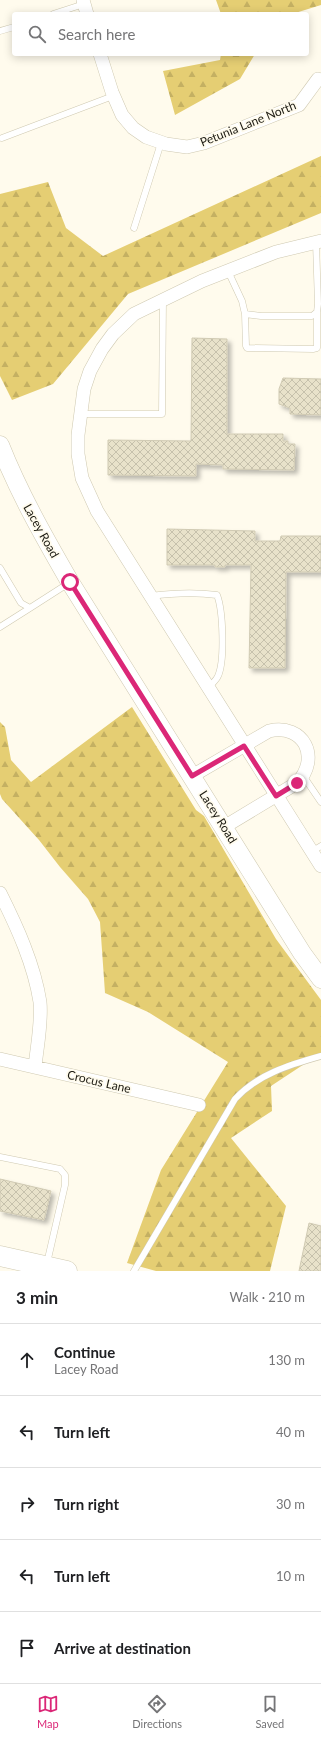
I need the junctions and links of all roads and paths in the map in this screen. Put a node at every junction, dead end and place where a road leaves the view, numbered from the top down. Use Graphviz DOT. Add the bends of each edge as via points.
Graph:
graph roads {
  1 [pos="85,6"];
  2 [pos="61,12"];
  3 [pos="12,28"];
  4 [pos="0,32"];
  5 [pos="101,56"];
  6 [pos="318,78"];
  7 [pos="113,96"];
  8 [pos="2,138"];
  9 [pos="161,143"];
  10 [pos="134,228"];
  11 [pos="319,241"];
  12 [pos="228,271"];
  13 [pos="163,299"];
  14 [pos="317,312"];
  15 [pos="245,314"];
  16 [pos="81,414"];
  17 [pos="0,445"];
  18 [pos="0,568"];
  19 [pos="70,582"];
  20 [pos="150,596"];
  21 [pos="30,608"];
  22 [pos="0,627"];
  23 [pos="208,688"];
  24 [pos="244,746"];
  25 [pos="192,776"];
  26 [pos="304,777"];
  27 [pos="276,796"];
  28 [pos="321,802"];
  29 [pos="224,827"];
  30 [pos="316,849"];
  31 [pos="321,866"];
  32 [pos="0,893"];
  33 [pos="321,979"];
  34 [pos="321,1056"];
  35 [pos="0,1058"];
  36 [pos="35,1067"];
  37 [pos="199,1105"];
  38 [pos="0,1157"];
  39 [pos="0,1256"];
  40 [pos="46,1266"];
  41 [pos="67,1271"];
  42 [pos="134,1271"];
  1 -- 2 [label="lane"];
  3 -- 4 [label="lane"];
  5 -- 7 [label="street, Petunia Lane North"];
  6 -- 9 [label="street, Petunia Lane North" via="299,105 204,144 187,146"];
  7 -- 8 [label="lane"];
  7 -- 9 [label="street, Petunia Lane North" via="122,115 133,128"];
  9 -- 10 [label="lane"];
  11 -- 12 [label="street" via="276,252"];
  11 -- 14 [label="lane"];
  12 -- 13 [label="street"];
  12 -- 15 [label="lane"];
  13 -- 16 [label="street" via="134,314 113,334 102,349 84,389"];
  13 -- 16 [label="lane" via="162,414"];
  14 -- 15 [label="lane" via="312,316"];
  14 -- 15 [label="lane" via="317,348 247,348"];
  16 -- 20 [label="street" via="78,454 82,478 97,511"];
  17 -- 19 [label="main road, Lacey Road" via="35,522"];
  18 -- 21 [label="lane" via="21,603"];
  19 -- 21 [label="lane"];
  19 -- 25 [label="main road, Lacey Road"];
  20 -- 23 [label="street"];
  20 -- 23 [label="lane" via="168,593 217,595 221,605 222,665 218,678"];
  21 -- 22 [label="lane"];
  23 -- 24 [label="street"];
  24 -- 25 [label="street"];
  24 -- 26 [label="street" via="268,731 280,729 292,732 300,737 310,758"];
  24 -- 27 [label="street"];
  25 -- 29 [label="main road, Lacey Road"];
  26 -- 27 [label="street"];
  26 -- 28 [label="lane"];
  27 -- 29 [label="street"];
  27 -- 30 [label="street"];
  29 -- 33 [label="main road, Lacey Road" via="302,953"];
  30 -- 31 [label="street"];
  32 -- 36 [label="street" via="28,958 40,1003"];
  34 -- 42 [label="lane" via="275,1071 257,1080 235,1099"];
  35 -- 36 [label="street, Crocus Lane"];
  36 -- 37 [label="street, Crocus Lane"];
  38 -- 40 [label="lane" via="60,1170 65,1175 65,1185"];
  39 -- 40 [label="main road"];
  40 -- 41 [label="main road"];
}
